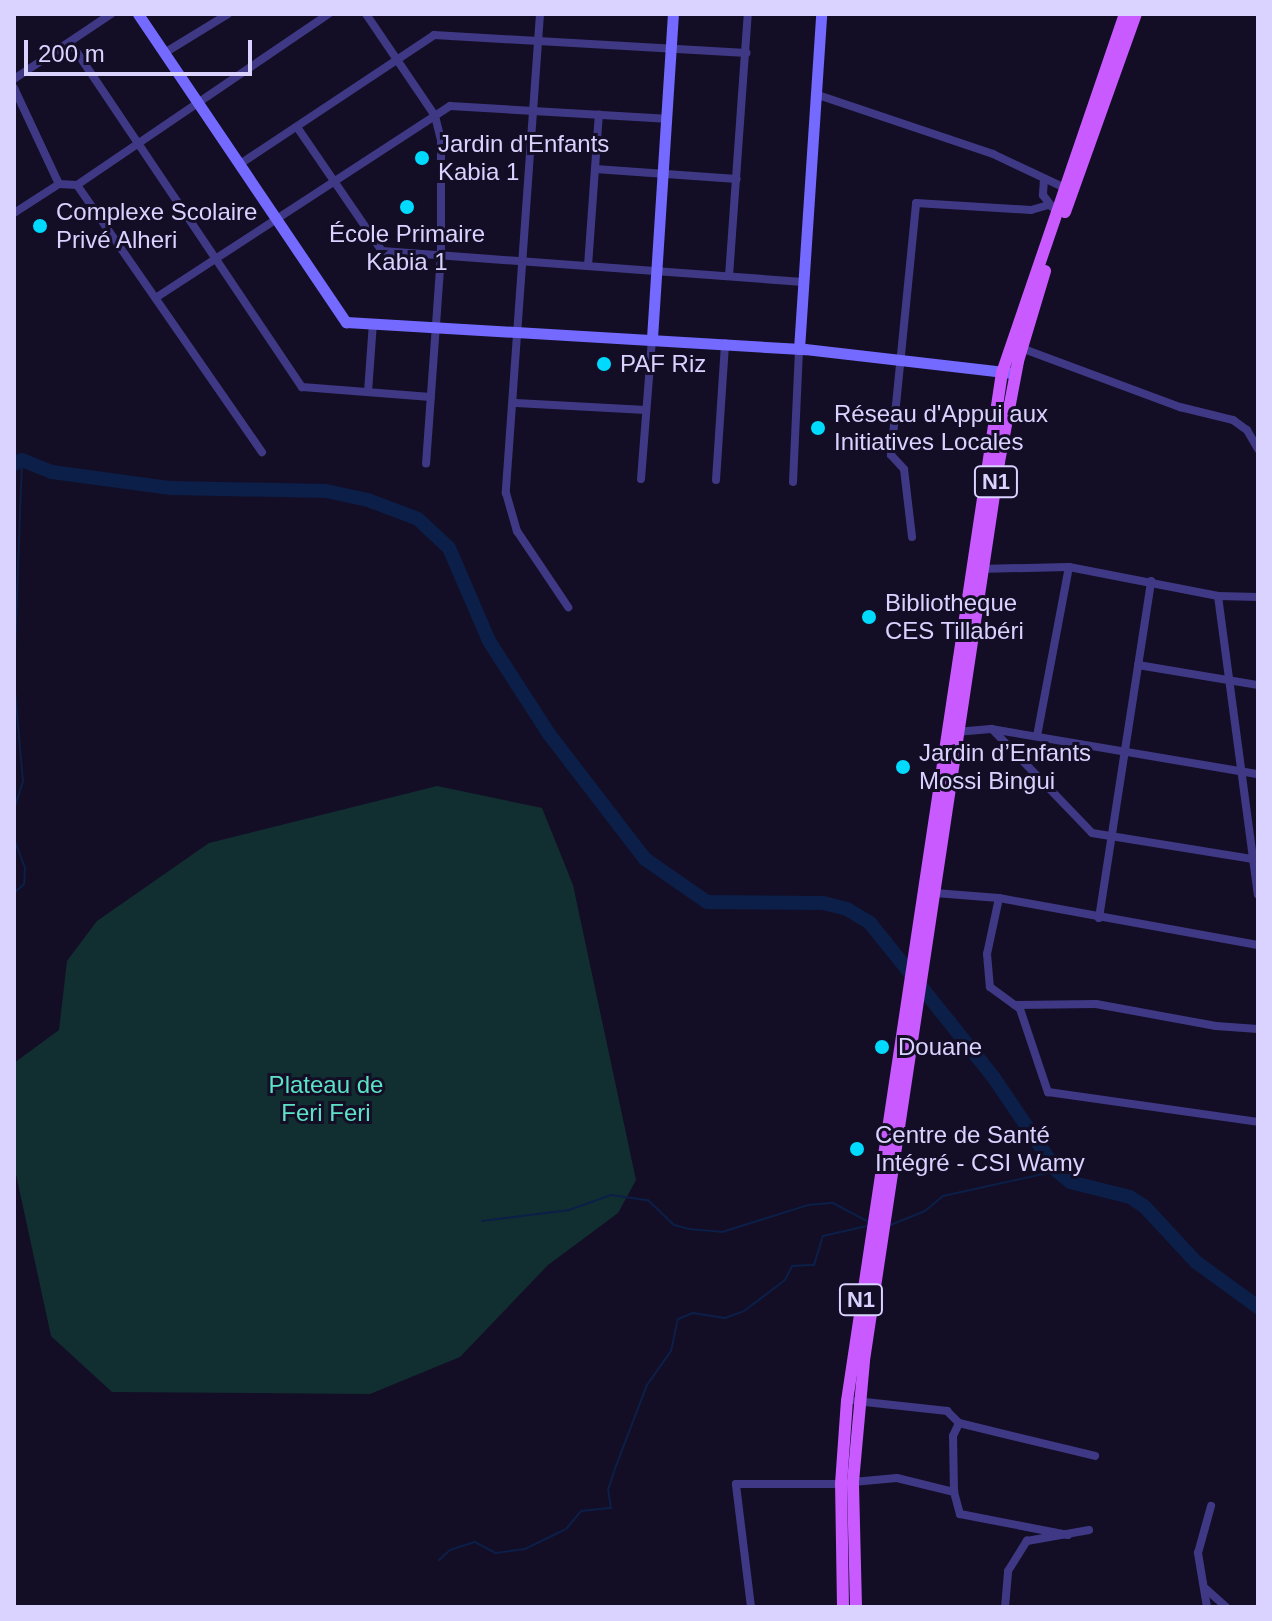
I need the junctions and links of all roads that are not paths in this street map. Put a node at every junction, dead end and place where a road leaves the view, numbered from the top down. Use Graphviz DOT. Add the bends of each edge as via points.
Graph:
graph roads {
  1 [pos="111,14"];
  2 [pos="138,14"];
  3 [pos="228,14"];
  4 [pos="329,14"];
  5 [pos="366,14"];
  6 [pos="540,14"];
  7 [pos="673,14"];
  8 [pos="748,14"];
  9 [pos="821,14"];
  10 [pos="1125,14"];
  11 [pos="1136,14"];
  12 [pos="538,40"];
  13 [pos="70,42"];
  14 [pos="671,47"];
  15 [pos="166,52"];
  16 [pos="746,53"];
  17 [pos="396,57"];
  18 [pos="14,79"];
  19 [pos="14,88"];
  20 [pos="815,94"];
  21 [pos="198,101"];
  22 [pos="534,110"];
  23 [pos="599,114"];
  24 [pos="435,116"];
  25 [pos="666,119"];
  26 [pos="297,127"];
  27 [pos="138,142"];
  28 [pos="240,164"];
  29 [pos="595,169"];
  30 [pos="662,174"];
  31 [pos="737,179"];
  32 [pos="1044,179"];
  33 [pos="338,182"];
  34 [pos="59,184"];
  35 [pos="77,185"];
  36 [pos="1065,188"];
  37 [pos="1053,208"];
  38 [pos="14,213"];
  39 [pos="279,222"];
  40 [pos="441,255"];
  41 [pos="218,260"];
  42 [pos="525,261"];
  43 [pos="588,266"];
  44 [pos="656,271"];
  45 [pos="729,276"];
  46 [pos="803,282"];
  47 [pos="157,297"];
  48 [pos="373,323"];
  49 [pos="436,327"];
  50 [pos="521,331"];
  51 [pos="652,338"];
  52 [pos="725,343"];
  53 [pos="1021,348"];
  54 [pos="799,349"];
  55 [pos="898,356"];
  56 [pos="1009,373"];
  57 [pos="368,392"];
  58 [pos="431,397"];
  59 [pos="516,403"];
  60 [pos="646,410"];
  61 [pos="1258,449"];
  62 [pos="262,452"];
  63 [pos="426,463"];
  64 [pos="641,479"];
  65 [pos="716,480"];
  66 [pos="793,482"];
  67 [pos="912,537"];
  68 [pos="1069,567"];
  69 [pos="976,569"];
  70 [pos="1151,581"];
  71 [pos="1218,596"];
  72 [pos="1258,597"];
  73 [pos="568,607"];
  74 [pos="1138,665"];
  75 [pos="1230,680"];
  76 [pos="1258,685"];
  77 [pos="991,729"];
  78 [pos="953,731"];
  79 [pos="1037,736"];
  80 [pos="1125,749"];
  81 [pos="1243,772"];
  82 [pos="1258,774"];
  83 [pos="1112,836"];
  84 [pos="1256,860"];
  85 [pos="935,893"];
  86 [pos="1258,894"];
  87 [pos="999,898"];
  88 [pos="1099,918"];
  89 [pos="1258,945"];
  90 [pos="920,964"];
  91 [pos="1014,1005"];
  92 [pos="1258,1029"];
  93 [pos="1258,1122"];
  94 [pos="853,1401"];
  95 [pos="959,1423"];
  96 [pos="1095,1456"];
  97 [pos="847,1483"];
  98 [pos="954,1492"];
  99 [pos="1211,1506"];
  100 [pos="1089,1530"];
  101 [pos="1068,1535"];
  102 [pos="1206,1588"];
  103 [pos="751,1607"];
  104 [pos="843,1607"];
  105 [pos="856,1607"];
  106 [pos="1005,1607"];
  107 [pos="1207,1607"];
  108 [pos="1226,1607"];
  1 -- 13 [label="street"];
  2 -- 15 [label="street"];
  3 -- 15 [label="street"];
  4 -- 21 [label="street"];
  5 -- 17 [label="street"];
  6 -- 12 [label="street"];
  7 -- 14 [label="street"];
  8 -- 16 [label="street"];
  9 -- 20 [label="street"];
  10 -- 36 [label="main road, N1"];
  11 -- 53 [label="main road, N1"];
  12 -- 14 [label="street"];
  12 -- 17 [label="street" via="434,35"];
  12 -- 22 [label="street"];
  13 -- 18 [label="street"];
  13 -- 27 [label="street"];
  14 -- 16 [label="street"];
  14 -- 25 [label="street"];
  15 -- 21 [label="street"];
  16 -- 31 [label="street"];
  17 -- 24 [label="street"];
  17 -- 26 [label="street"];
  19 -- 34 [label="street"];
  20 -- 32 [label="street" via="993,154"];
  20 -- 46 [label="street"];
  21 -- 27 [label="street"];
  21 -- 28 [label="street"];
  22 -- 23 [label="street"];
  22 -- 24 [label="street" via="450,106"];
  22 -- 42 [label="street"];
  23 -- 25 [label="street"];
  23 -- 29 [label="street"];
  24 -- 33 [label="street"];
  24 -- 40 [label="street" via="441,140"];
  25 -- 30 [label="street"];
  26 -- 28 [label="street"];
  26 -- 33 [label="street"];
  27 -- 35 [label="street"];
  27 -- 41 [label="street"];
  28 -- 39 [label="street"];
  29 -- 30 [label="street"];
  29 -- 43 [label="street"];
  30 -- 31 [label="street"];
  30 -- 44 [label="street"];
  31 -- 45 [label="street"];
  32 -- 36 [label="street"];
  32 -- 37 [label="street"];
  33 -- 39 [label="street"];
  33 -- 40 [label="street" via="382,251"];
  34 -- 35 [label="street"];
  34 -- 38 [label="street"];
  35 -- 47 [label="street"];
  36 -- 37 [label="main road, N1"];
  37 -- 55 [label="street" via="916,203"];
  37 -- 56 [label="main road, N1"];
  39 -- 41 [label="street"];
  39 -- 48 [label="street" via="346,322"];
  40 -- 42 [label="street"];
  40 -- 49 [label="street"];
  41 -- 47 [label="street"];
  41 -- 57 [label="street" via="302,387"];
  42 -- 43 [label="street"];
  42 -- 50 [label="street"];
  43 -- 44 [label="street"];
  44 -- 45 [label="street"];
  44 -- 51 [label="street"];
  45 -- 46 [label="street"];
  46 -- 54 [label="street"];
  47 -- 62 [label="street"];
  48 -- 49 [label="street"];
  48 -- 57 [label="street"];
  49 -- 50 [label="street"];
  49 -- 58 [label="street"];
  50 -- 51 [label="street"];
  50 -- 59 [label="street"];
  51 -- 52 [label="street"];
  51 -- 60 [label="street"];
  52 -- 54 [label="street"];
  52 -- 65 [label="street"];
  53 -- 56 [label="main road, N1"];
  53 -- 61 [label="street" via="1180,407 1233,420 1247,430"];
  54 -- 55 [label="street"];
  54 -- 66 [label="street"];
  55 -- 56 [label="street"];
  55 -- 67 [label="street" via="891,455 904,469"];
  56 -- 69 [label="main road, N1"];
  57 -- 58 [label="street"];
  58 -- 63 [label="street"];
  59 -- 60 [label="street"];
  59 -- 73 [label="street" via="508,510"];
  60 -- 64 [label="street"];
  68 -- 69 [label="street"];
  68 -- 70 [label="street"];
  68 -- 79 [label="street"];
  69 -- 78 [label="main road, N1"];
  70 -- 71 [label="street"];
  70 -- 74 [label="street"];
  71 -- 72 [label="street"];
  71 -- 75 [label="street"];
  74 -- 75 [label="street"];
  74 -- 80 [label="street"];
  75 -- 76 [label="street"];
  75 -- 81 [label="street"];
  77 -- 78 [label="street"];
  77 -- 79 [label="street"];
  77 -- 83 [label="street" via="1092,833"];
  78 -- 85 [label="main road, N1"];
  78 -- 90 [label="main road, N1"];
  79 -- 80 [label="street"];
  80 -- 81 [label="street"];
  80 -- 83 [label="street"];
  81 -- 82 [label="street"];
  81 -- 84 [label="street"];
  83 -- 84 [label="street"];
  83 -- 88 [label="street"];
  84 -- 86 [label="street"];
  85 -- 87 [label="street"];
  85 -- 90 [label="main road, N1"];
  87 -- 88 [label="street"];
  87 -- 91 [label="street" via="987,954 990,987"];
  88 -- 89 [label="street"];
  90 -- 94 [label="main road, N1"];
  91 -- 92 [label="street" via="1096,1004"];
  91 -- 93 [label="street" via="1048,1092"];
  94 -- 95 [label="street" via="947,1411"];
  94 -- 97 [label="main road, N1"];
  95 -- 96 [label="street"];
  95 -- 98 [label="street" via="953,1436"];
  97 -- 98 [label="street" via="897,1478"];
  97 -- 103 [label="street" via="736,1484"];
  97 -- 104 [label="main road, N1"];
  97 -- 105 [label="main road, N1"];
  98 -- 101 [label="street" via="960,1514"];
  99 -- 102 [label="street" via="1198,1553"];
  100 -- 101 [label="street"];
  101 -- 106 [label="street" via="1027,1541 1008,1571"];
  102 -- 107 [label="street"];
  102 -- 108 [label="street"];
}
